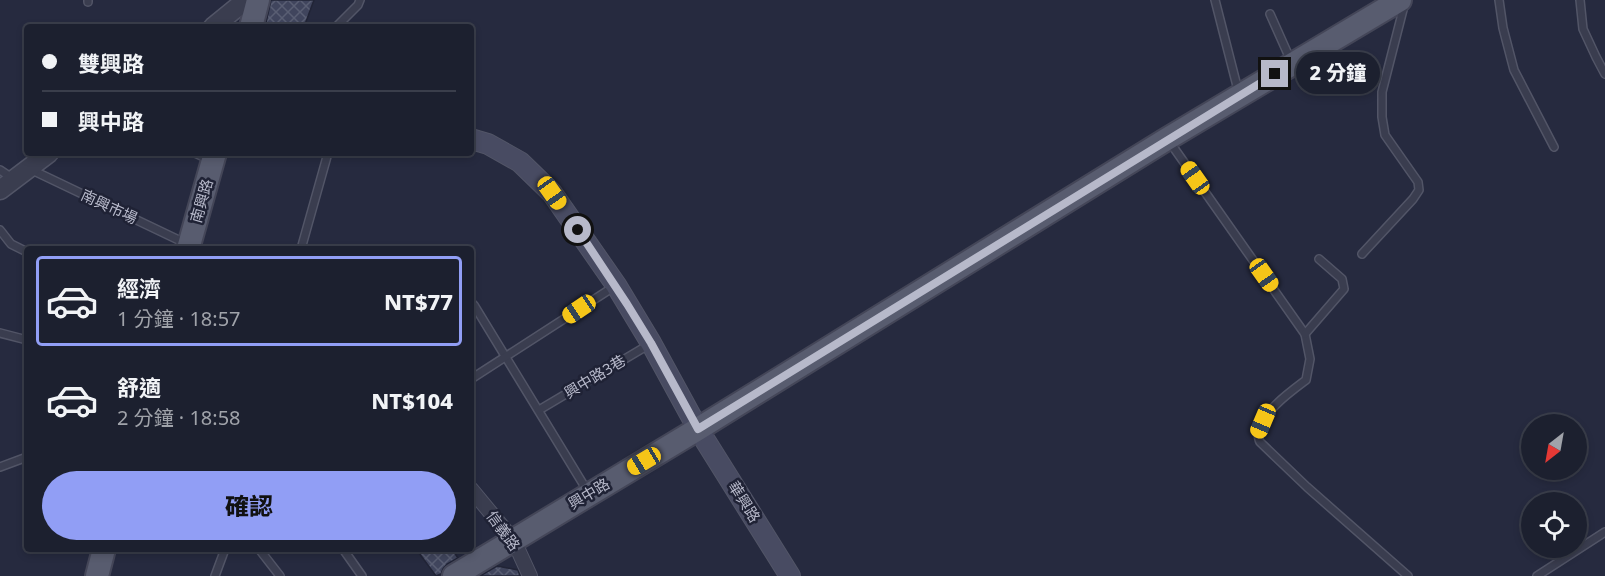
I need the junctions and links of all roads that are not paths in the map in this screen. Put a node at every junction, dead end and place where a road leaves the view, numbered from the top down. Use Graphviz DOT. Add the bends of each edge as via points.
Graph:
graph roads {
  1 [pos="246,0"];
  2 [pos="258,0"];
  3 [pos="360,0"];
  4 [pos="1215,0"];
  5 [pos="1400,0"];
  6 [pos="1406,0"];
  7 [pos="1498,0"];
  8 [pos="1580,0"];
  9 [pos="1270,14"];
  10 [pos="217,24"];
  11 [pos="251,24"];
  12 [pos="339,24"];
  13 [pos="1293,63"];
  14 [pos="1605,74"];
  15 [pos="1239,96"];
  16 [pos="1167,139"];
  17 [pos="474,140"];
  18 [pos="1554,147"];
  19 [pos="44,156"];
  20 [pos="208,156"];
  21 [pos="327,156"];
  22 [pos="10,177"];
  23 [pos="0,230"];
  24 [pos="186,246"];
  25 [pos="189,246"];
  26 [pos="302,246"];
  27 [pos="24,250"];
  28 [pos="1362,254"];
  29 [pos="1319,259"];
  30 [pos="616,285"];
  31 [pos="474,305"];
  32 [pos="0,333"];
  33 [pos="1305,334"];
  34 [pos="24,339"];
  35 [pos="651,343"];
  36 [pos="506,357"];
  37 [pos="474,377"];
  38 [pos="539,410"];
  39 [pos="698,429"];
  40 [pos="24,458"];
  41 [pos="0,467"];
  42 [pos="474,493"];
  43 [pos="589,494"];
  44 [pos="1605,532"];
  45 [pos="514,541"];
  46 [pos="103,552"];
  47 [pos="224,552"];
  48 [pos="261,552"];
  49 [pos="345,552"];
  50 [pos="97,576"];
  51 [pos="215,576"];
  52 [pos="280,576"];
  53 [pos="363,576"];
  54 [pos="454,576"];
  55 [pos="530,576"];
  56 [pos="789,576"];
  57 [pos="1408,576"];
  58 [pos="1537,576"];
  1 -- 10 [label="street"];
  2 -- 11 [label="main road"];
  3 -- 12 [label="lane"];
  4 -- 15 [label="lane"];
  5 -- 13 [label="main road, 興中路"];
  6 -- 28 [label="lane" via="1382,92 1382,117 1385,135 1418,182 1419,190"];
  7 -- 18 [label="lane" via="1514,70"];
  8 -- 14 [label="lane" via="1584,29"];
  9 -- 13 [label="lane"];
  13 -- 15 [label="main road, 興中路"];
  15 -- 16 [label="main road, 興中路"];
  16 -- 33 [label="lane"];
  16 -- 39 [label="main road, 興中路"];
  17 -- 30 [label="main road, 華興路" via="520,162 552,193"];
  19 -- 22 [label="street"];
  20 -- 25 [label="main road, 南興路"];
  21 -- 26 [label="lane"];
  22 -- 24 [label="lane, 南興市場"];
  23 -- 27 [label="lane" via="11,244"];
  29 -- 33 [label="lane" via="1342,279 1344,289"];
  30 -- 35 [label="main road, 華興路"];
  30 -- 36 [label="lane"];
  31 -- 36 [label="lane"];
  32 -- 34 [label="lane"];
  33 -- 57 [label="lane" via="1310,359 1306,380 1280,400 1263,421 1258,434 1260,442"];
  35 -- 38 [label="lane, 興中路3巷"];
  35 -- 39 [label="main road, 華興路"];
  36 -- 37 [label="lane"];
  36 -- 38 [label="lane"];
  38 -- 43 [label="lane"];
  39 -- 43 [label="main road, 興中路"];
  39 -- 56 [label="main road, 華興路"];
  40 -- 41 [label="lane"];
  42 -- 45 [label="street, 信義路"];
  43 -- 45 [label="main road, 興中路"];
  44 -- 58 [label="lane"];
  45 -- 54 [label="main road, 興中路"];
  45 -- 55 [label="street, 信義路"];
  46 -- 50 [label="main road"];
  47 -- 51 [label="lane"];
  48 -- 52 [label="lane"];
  49 -- 53 [label="lane"];
}
